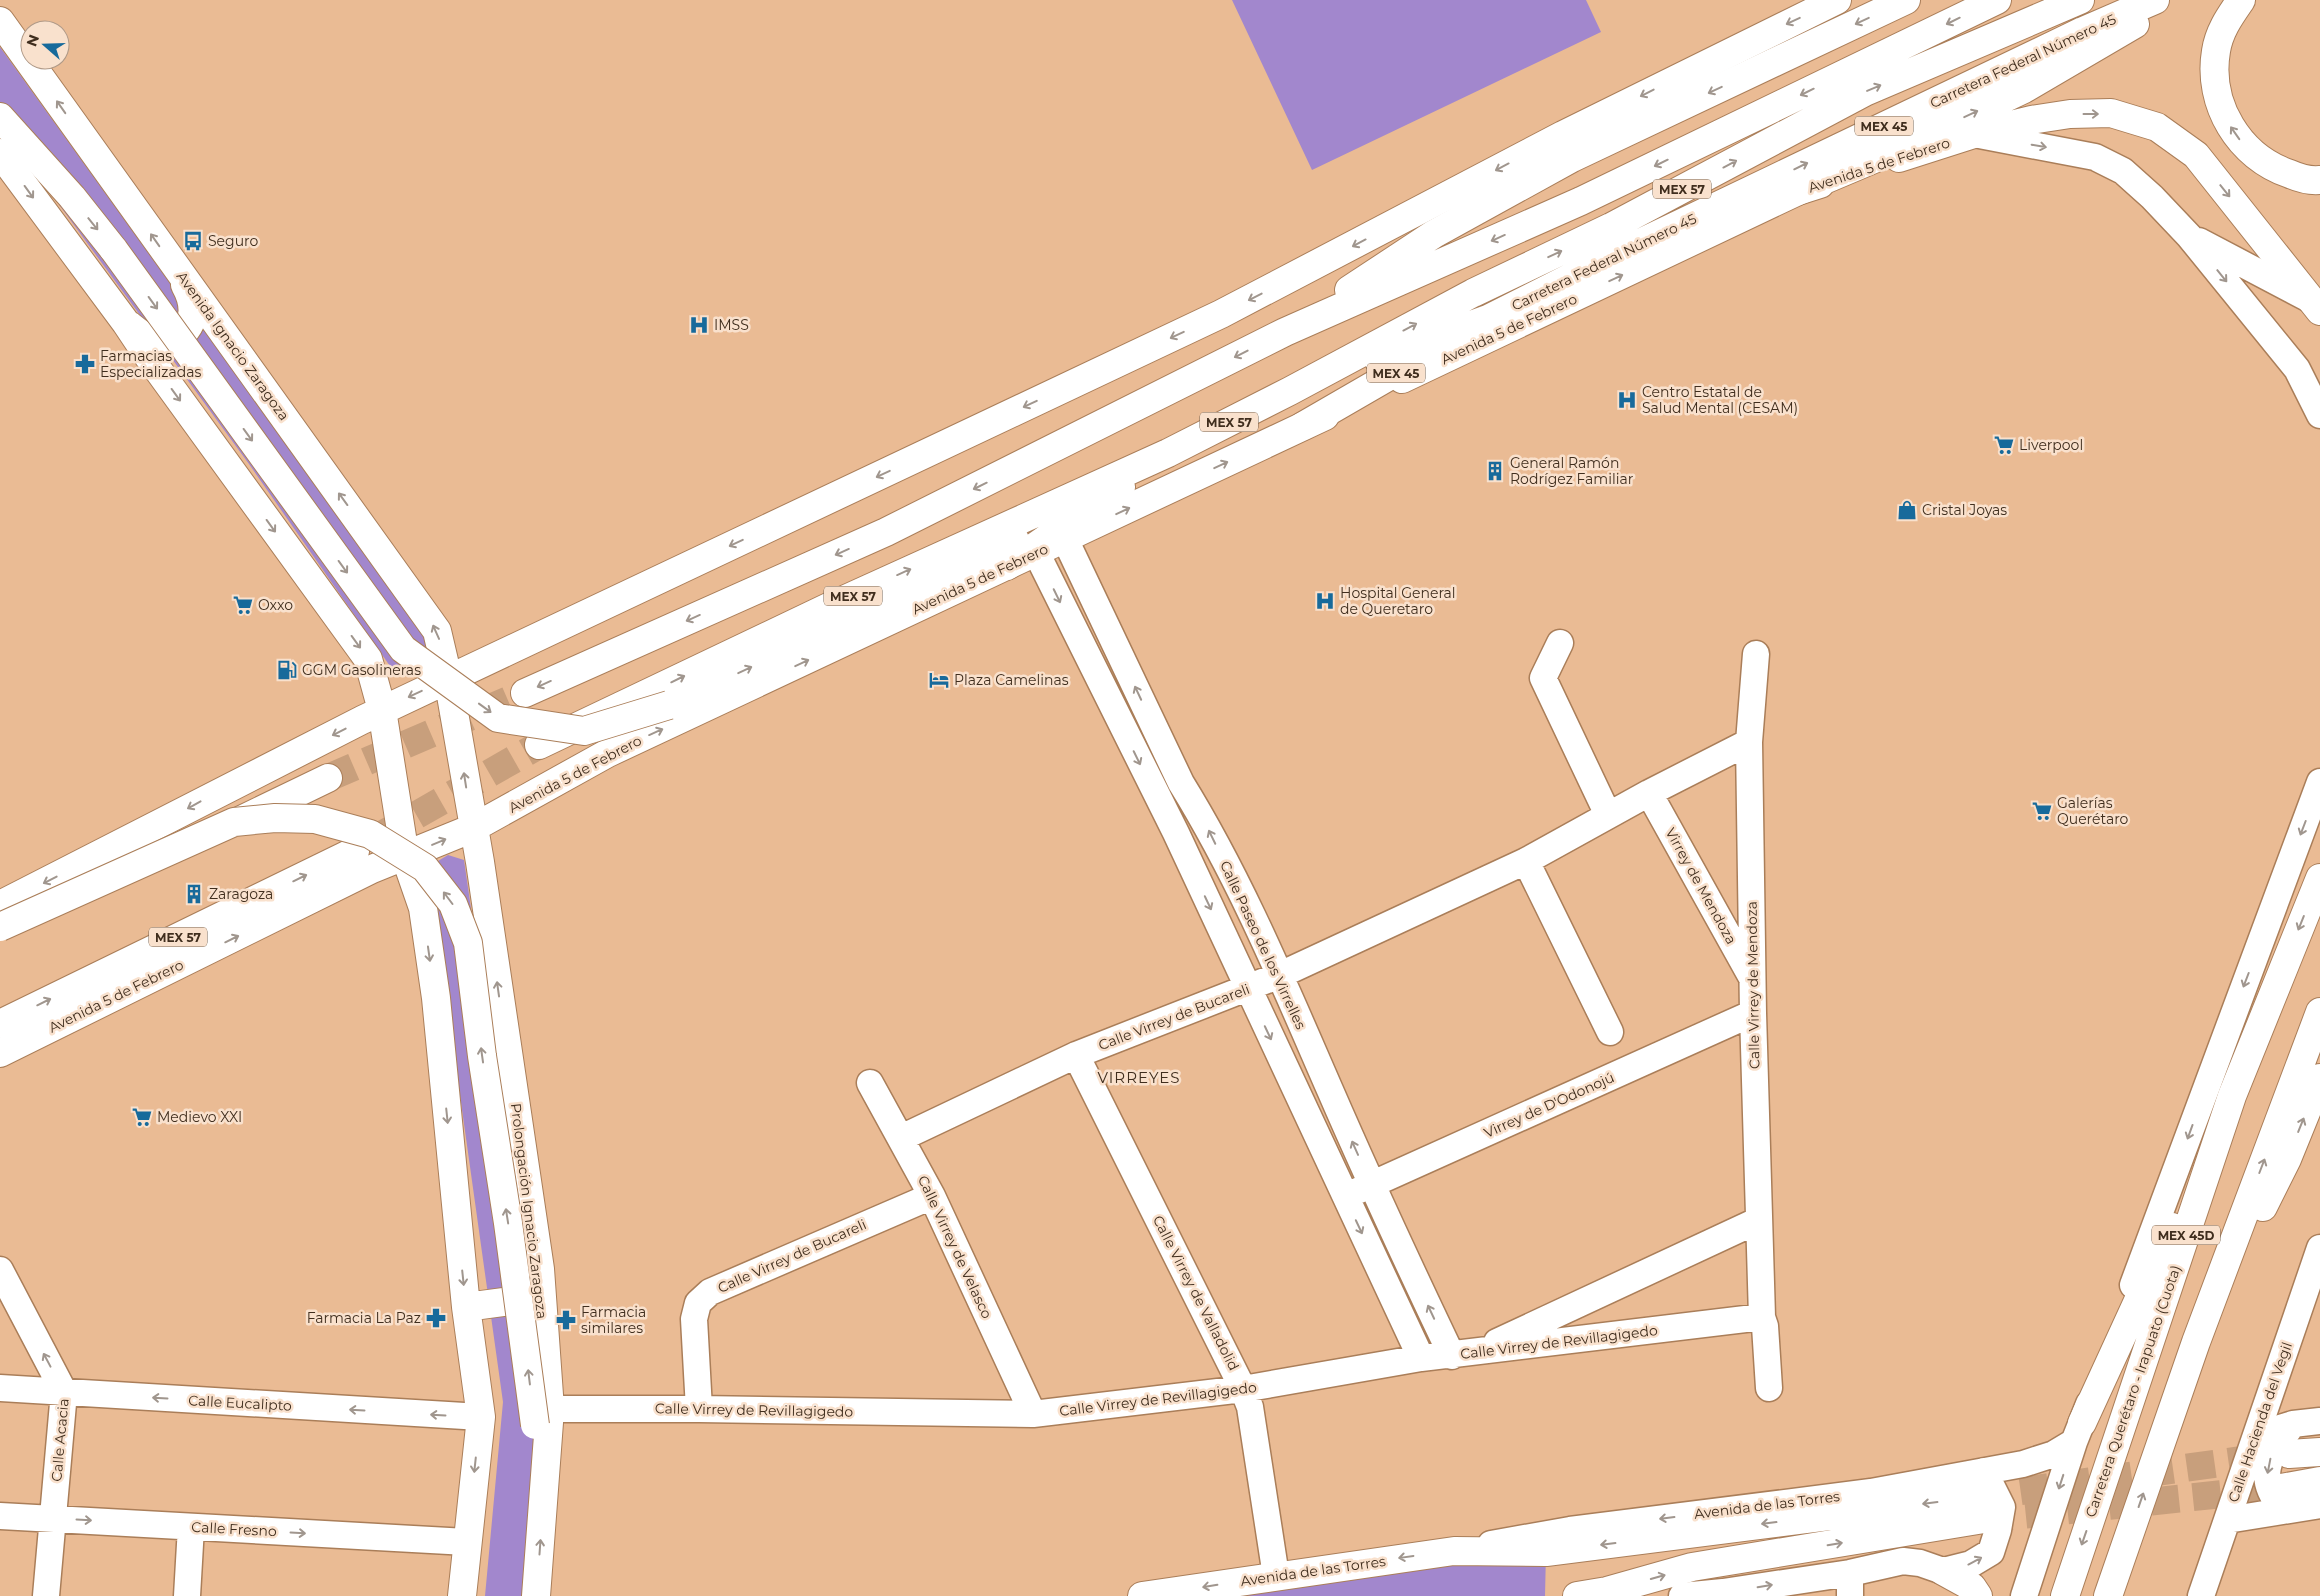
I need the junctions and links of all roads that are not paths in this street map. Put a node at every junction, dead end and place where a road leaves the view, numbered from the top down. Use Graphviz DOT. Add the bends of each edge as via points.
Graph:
graph roads {
  1 [pos="1837,0"];
  2 [pos="1906,0"];
  3 [pos="1997,0"];
  4 [pos="2080,0"];
  5 [pos="2155,0"];
  6 [pos="2167,0"];
  7 [pos="2241,0"];
  8 [pos="0,21"];
  9 [pos="0,117"];
  10 [pos="1974,134"];
  11 [pos="0,153"];
  12 [pos="2320,180"];
  13 [pos="1798,191"];
  14 [pos="2189,236"];
  15 [pos="172,263"];
  16 [pos="2316,306"];
  17 [pos="1488,320"];
  18 [pos="126,323"];
  19 [pos="1285,332"];
  20 [pos="1290,391"];
  21 [pos="2320,415"];
  22 [pos="1303,426"];
  23 [pos="1168,453"];
  24 [pos="1065,539"];
  25 [pos="1036,552"];
  26 [pos="1007,566"];
  27 [pos="1560,643"];
  28 [pos="1756,654"];
  29 [pos="448,678"];
  30 [pos="525,693"];
  31 [pos="382,710"];
  32 [pos="1749,742"];
  33 [pos="539,745"];
  34 [pos="328,778"];
  35 [pos="2320,782"];
  36 [pos="1649,793"];
  37 [pos="1608,815"];
  38 [pos="473,828"];
  39 [pos="355,851"];
  40 [pos="405,856"];
  41 [pos="1526,861"];
  42 [pos="2320,878"];
  43 [pos="0,905"];
  44 [pos="0,927"];
  45 [pos="0,936"];
  46 [pos="1280,975"];
  47 [pos="1753,980"];
  48 [pos="1247,988"];
  49 [pos="2320,1012"];
  50 [pos="1753,1013"];
  51 [pos="0,1024"];
  52 [pos="1610,1032"];
  53 [pos="0,1053"];
  54 [pos="1076,1055"];
  55 [pos="2320,1078"];
  56 [pos="870,1083"];
  57 [pos="2232,1096"];
  58 [pos="901,1138"];
  59 [pos="1371,1184"];
  60 [pos="932,1196"];
  61 [pos="1345,1197"];
  62 [pos="1759,1220"];
  63 [pos="2320,1248"];
  64 [pos="0,1270"];
  65 [pos="542,1297"];
  66 [pos="466,1308"];
  67 [pos="10,1309"];
  68 [pos="1762,1316"];
  69 [pos="2196,1342"];
  70 [pos="1477,1352"];
  71 [pos="1452,1356"];
  72 [pos="1421,1358"];
  73 [pos="0,1388"];
  74 [pos="1769,1388"];
  75 [pos="1243,1389"];
  76 [pos="64,1392"];
  77 [pos="699,1409"];
  78 [pos="1033,1414"];
  79 [pos="481,1417"];
  80 [pos="542,1417"];
  81 [pos="2320,1421"];
  82 [pos="2293,1424"];
  83 [pos="2078,1432"];
  84 [pos="2255,1437"];
  85 [pos="2320,1452"];
  86 [pos="2289,1454"];
  87 [pos="2320,1481"];
  88 [pos="1982,1496"];
  89 [pos="2282,1499"];
  90 [pos="2320,1505"];
  91 [pos="0,1516"];
  92 [pos="53,1518"];
  93 [pos="2227,1520"];
  94 [pos="191,1526"];
  95 [pos="467,1542"];
  96 [pos="1944,1571"];
  97 [pos="1276,1576"];
  98 [pos="1850,1584"];
  99 [pos="1615,1594"];
  100 [pos="1723,1594"];
  101 [pos="46,1596"];
  102 [pos="187,1596"];
  103 [pos="462,1596"];
  104 [pos="536,1596"];
  105 [pos="1142,1596"];
  106 [pos="1577,1596"];
  107 [pos="1682,1596"];
  108 [pos="1978,1596"];
  109 [pos="2024,1596"];
  110 [pos="2065,1596"];
  111 [pos="2108,1596"];
  112 [pos="2201,1596"];
  1 -- 29 [label="main road, one-way" via="1563,135 1221,314"];
  2 -- 19 [label="main road, one-way" via="1572,158 1434,234"];
  3 -- 19 [label="main road, MEX 57, one-way" via="1582,201"];
  20 -- 4 [label="main road, MEX 57, one-way" via="1473,293 1611,227 1864,92"];
  17 -- 5 [label="main road, Carretera Federal Número 45 / MEX 45, one-way" via="1615,255 2083,31"];
  13 -- 6 [label="main road, one-way" via="2024,89 2130,28"];
  12 -- 7 [label="main road, one-way" via="2298,177 2266,163 2239,139 2221,107 2216,89 2216,51 2220,33"];
  15 -- 8 [label="main road, Avenida Ignacio Zaragoza, one-way"];
  9 -- 23 [label="main road, one-way, bridge" via="72,197 114,250 403,649 498,718 584,731 668,705 970,565"];
  10 -- 13 [label="main road, Avenida 5 de Febrero"];
  10 -- 14 [label="street, one-way" via="2095,157 2123,171"];
  10 -- 16 [label="main road, Avenida 5 de Febrero, one-way" via="2070,114 2111,114 2157,128 2196,155"];
  11 -- 18 [label="main road, one-way"];
  22 -- 13 [label="main road, Avenida 5 de Febrero, one-way"];
  14 -- 16 [label="street"];
  14 -- 21 [label="street, one-way" via="2297,369"];
  15 -- 18 [label="main road" via="192,301 194,313 186,331 165,343 149,339"];
  29 -- 15 [label="main road, Avenida Ignacio Zaragoza, one-way" via="437,631"];
  17 -- 20 [label="main road, Carretera Federal Número 45 / MEX 45"];
  17 -- 22 [label="main road, MEX 45"];
  18 -- 31 [label="main road, one-way" via="368,659"];
  19 -- 30 [label="main road, MEX 57, one-way" via="886,532"];
  20 -- 23 [label="main road, MEX 57"];
  24 -- 22 [label="main road, Avenida 5 de Febrero, one-way"];
  23 -- 26 [label="main road, MEX 57"];
  33 -- 23 [label="main road, MEX 57, one-way" via="835,604"];
  24 -- 25 [label="main road, Avenida 5 de Febrero"];
  46 -- 24 [label="street, Calle Paseo de los Virrelles, one-way" via="1205,821 1181,784"];
  25 -- 26 [label="main road, Avenida 5 de Febrero"];
  25 -- 48 [label="street, one-way" via="1176,833"];
  38 -- 26 [label="main road, Avenida 5 de Febrero, one-way" via="608,753"];
  27 -- 37 [label="street" via="1543,678"];
  28 -- 32 [label="street, Calle Virrey de Mendoza"];
  29 -- 31 [label="main road, one-way"];
  38 -- 29 [label="main road, Avenida Ignacio Zaragoza, one-way"];
  31 -- 40 [label="main road"];
  31 -- 43 [label="main road, one-way"];
  32 -- 36 [label="street, Calle Virrey de Bucareli"];
  32 -- 47 [label="street, Calle Virrey de Mendoza"];
  34 -- 45 [label="main road"];
  35 -- 83 [label="street, one-way"];
  36 -- 37 [label="street, Calle Virrey de Bucareli"];
  36 -- 47 [label="street, Virrey de Mendoza"];
  37 -- 41 [label="street, Calle Virrey de Bucareli"];
  40 -- 38 [label="main road, Avenida 5 de Febrero, one-way"];
  65 -- 38 [label="main road, Prolongación Ignacio Zaragoza, one-way"];
  51 -- 39 [label="main road, Avenida 5 de Febrero / MEX 57, one-way"];
  53 -- 40 [label="main road, Avenida 5 de Febrero, one-way" via="372,868"];
  40 -- 66 [label="main road, one-way" via="422,908 436,998"];
  41 -- 46 [label="street, Calle Virrey de Bucareli"];
  41 -- 52 [label="street"];
  42 -- 57 [label="main road, Carretera Querétaro - Irapuato (Cuota) / MEX 45D, one-way"];
  80 -- 44 [label="main road, one-way, bridge" via="508,1223 468,943 453,904 425,868 370,834 316,819 234,822"];
  46 -- 48 [label="street, Calle Virrey de Bucareli"];
  59 -- 46 [label="street, Calle Paseo de los Virrelles, one-way"];
  47 -- 50 [label="street, Calle Virrey de Mendoza"];
  48 -- 54 [label="street, Calle Virrey de Bucareli"];
  48 -- 61 [label="street, one-way"];
  69 -- 49 [label="main road, MEX 45D, one-way"];
  50 -- 59 [label="street, Virrey de D'Odonojú"];
  50 -- 62 [label="street, Calle Virrey de Mendoza"];
  54 -- 58 [label="street, Calle Virrey de Bucareli"];
  54 -- 75 [label="street, Calle Virrey de Valladolid"];
  69 -- 55 [label="main road, one-way" via="2287,1159"];
  56 -- 58 [label="street, Calle Virrey de Velasco"];
  57 -- 83 [label="main road"];
  57 -- 110 [label="main road, Carretera Querétaro - Irapuato (Cuota) / MEX 45D, one-way"];
  58 -- 60 [label="street, Calle Virrey de Velasco"];
  59 -- 61 [label="street, Virrey de D'Odonojú"];
  71 -- 59 [label="street, Calle Paseo de los Virrelles, one-way"];
  60 -- 77 [label="street, Calle Virrey de Bucareli" via="710,1292 698,1304 694,1320"];
  60 -- 78 [label="street, Calle Virrey de Velasco"];
  61 -- 72 [label="street, one-way"];
  62 -- 68 [label="street, Calle Virrey de Mendoza"];
  62 -- 70 [label="street"];
  63 -- 84 [label="street, Calle Hacienda del Vegil"];
  64 -- 67 [label="street, Calle Acacia"];
  65 -- 66 [label="main road"];
  65 -- 80 [label="main road, Prolongación Ignacio Zaragoza"];
  66 -- 79 [label="main road"];
  76 -- 67 [label="street, Calle Acacia, one-way"];
  68 -- 70 [label="street, Calle Virrey de Revillagigedo"];
  68 -- 74 [label="street, Calle Virrey de Mendoza"];
  111 -- 69 [label="main road, MEX 45D, one-way"];
  70 -- 71 [label="street, Calle Virrey de Revillagigedo"];
  71 -- 72 [label="street, Calle Virrey de Revillagigedo"];
  72 -- 75 [label="street, Calle Virrey de Revillagigedo"];
  73 -- 76 [label="street, Calle Eucalipto"];
  75 -- 78 [label="street, Calle Virrey de Revillagigedo"];
  75 -- 97 [label="street, Calle Virrey de Valladolid" via="1250,1408"];
  79 -- 76 [label="street, Calle Eucalipto, one-way"];
  76 -- 92 [label="street, Calle Acacia"];
  77 -- 78 [label="street, Calle Virrey de Revillagigedo"];
  77 -- 80 [label="street, Calle Virrey de Revillagigedo"];
  79 -- 95 [label="main road, one-way"];
  104 -- 80 [label="main road, one-way" via="546,1465"];
  81 -- 82 [label="street"];
  82 -- 84 [label="street"];
  82 -- 89 [label="street, one-way" via="2269,1462 2267,1485 2273,1498"];
  83 -- 88 [label="street, Avenida de las Torres" via="2054,1454 2023,1464"];
  83 -- 109 [label="street, one-way"];
  84 -- 93 [label="street, Calle Hacienda del Vegil"];
  85 -- 86 [label="main road"];
  87 -- 89 [label="main road"];
  96 -- 88 [label="street, one-way" via="1971,1564 1991,1552 2002,1507"];
  88 -- 97 [label="main road, Avenida de las Torres, one-way" via="1546,1552 1454,1550"];
  99 -- 88 [label="main road, Avenida de las Torres, one-way" via="1692,1567"];
  89 -- 90 [label="street"];
  89 -- 93 [label="street"];
  91 -- 92 [label="street, Calle Fresno"];
  92 -- 94 [label="street, Calle Fresno, one-way"];
  92 -- 101 [label="street, Calle Acacia"];
  93 -- 112 [label="street, Calle Hacienda del Vegil"];
  94 -- 95 [label="street, Calle Fresno, one-way"];
  94 -- 102 [label="street"];
  95 -- 103 [label="main road"];
  96 -- 98 [label="street" via="1910,1561"];
  96 -- 108 [label="main road" via="1972,1587"];
  97 -- 105 [label="main road, Avenida de las Torres, one-way"];
  100 -- 98 [label="street, one-way"];
  99 -- 106 [label="main road, Avenida de las Torres"];
  100 -- 107 [label="street"];
}
